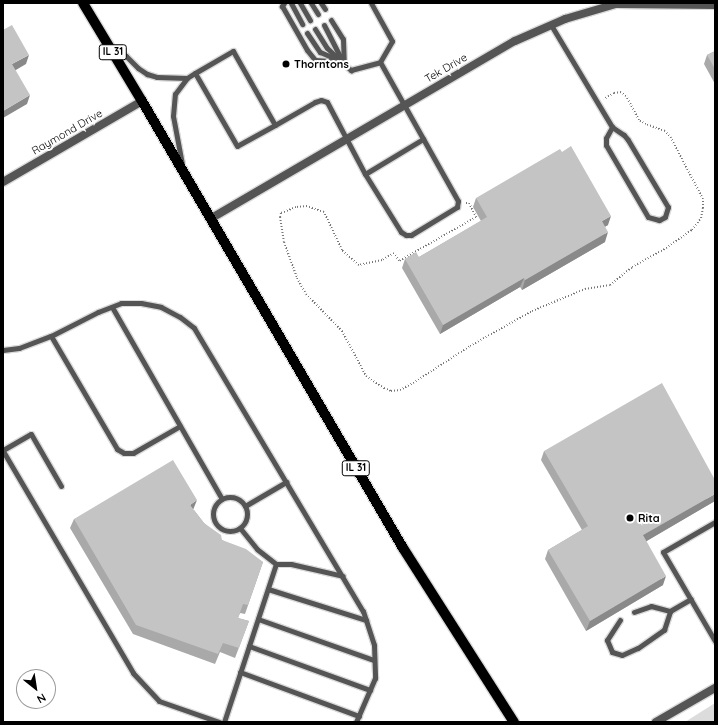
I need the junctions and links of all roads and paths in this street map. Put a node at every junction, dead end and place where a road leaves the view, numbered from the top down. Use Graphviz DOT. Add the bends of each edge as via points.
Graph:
graph roads {
  1 [pos="83,3"];
  2 [pos="284,3"];
  3 [pos="291,3"];
  4 [pos="300,3"];
  5 [pos="311,3"];
  6 [pos="321,3"];
  7 [pos="371,3"];
  8 [pos="715,5"];
  9 [pos="325,10"];
  10 [pos="318,14"];
  11 [pos="310,20"];
  12 [pos="331,20"];
  13 [pos="302,24"];
  14 [pos="324,25"];
  15 [pos="551,25"];
  16 [pos="315,29"];
  17 [pos="308,33"];
  18 [pos="109,46"];
  19 [pos="344,62"];
  20 [pos="380,62"];
  21 [pos="195,73"];
  22 [pos="187,78"];
  23 [pos="142,101"];
  24 [pos="597,103"];
  25 [pos="404,105"];
  26 [pos="275,124"];
  27 [pos="612,127"];
  28 [pos="423,139"];
  29 [pos="346,140"];
  30 [pos="182,169"];
  31 [pos="365,174"];
  32 [pos="3,182"];
  33 [pos="458,204"];
  34 [pos="210,219"];
  35 [pos="112,307"];
  36 [pos="51,336"];
  37 [pos="3,350"];
  38 [pos="180,426"];
  39 [pos="3,451"];
  40 [pos="286,482"];
  41 [pos="61,486"];
  42 [pos="222,499"];
  43 [pos="245,506"];
  44 [pos="715,522"];
  45 [pos="240,528"];
  46 [pos="276,564"];
  47 [pos="342,576"];
  48 [pos="268,588"];
  49 [pos="691,599"];
  50 [pos="670,611"];
  51 [pos="634,612"];
  52 [pos="258,619"];
  53 [pos="366,620"];
  54 [pos="620,620"];
  55 [pos="715,641"];
  56 [pos="249,646"];
  57 [pos="374,660"];
  58 [pos="240,672"];
  59 [pos="715,688"];
  60 [pos="370,690"];
  61 [pos="359,716"];
  62 [pos="219,722"];
  63 [pos="224,722"];
  64 [pos="356,722"];
  65 [pos="514,722"];
  66 [pos="656,722"];
  1 -- 18 [label="main road, IL 31"];
  2 -- 19 [label="lane" via="282,6 315,60"];
  3 -- 13 [label="lane"];
  4 -- 11 [label="lane"];
  5 -- 10 [label="lane"];
  6 -- 9 [label="lane"];
  7 -- 20 [label="lane" via="392,40"];
  8 -- 15 [label="street, Tek Drive" via="616,4"];
  12 -- 19 [label="lane" via="343,39"];
  14 -- 19 [label="lane"];
  15 -- 24 [label="lane"];
  15 -- 25 [label="street, Tek Drive" via="515,41"];
  16 -- 19 [label="lane" via="327,48"];
  17 -- 19 [label="lane" via="320,52"];
  18 -- 22 [label="lane" via="148,74 157,77"];
  18 -- 23 [label="main road, IL 31"];
  19 -- 20 [label="lane" via="351,70"];
  20 -- 25 [label="lane"];
  21 -- 22 [label="lane"];
  21 -- 26 [label="lane" via="233,51"];
  21 -- 26 [label="lane" via="237,146"];
  22 -- 30 [label="lane" via="178,90 173,105"];
  23 -- 30 [label="main road, IL 31"];
  23 -- 32 [label="street, Raymond Drive"];
  24 -- 27 [label="lane"];
  24 -- 33 [label="path" via="620,92 626,96 639,120 665,131 703,199 701,218 692,230 610,285 585,289 532,311 470,346 413,383 400,390 391,391 366,376 342,331 309,300 297,278 284,242 280,224 281,213 307,206 324,212 342,250 359,265 382,260 394,253 399,261 476,217 469,203"];
  25 -- 28 [label="lane"];
  25 -- 29 [label="street, Tek Drive"];
  26 -- 29 [label="lane" via="321,100 327,102"];
  27 -- 27 [label="lane" via="628,140 668,207 665,217 659,220 648,217 606,145 606,138"];
  28 -- 31 [label="lane"];
  28 -- 33 [label="lane"];
  29 -- 31 [label="lane"];
  29 -- 34 [label="street, Tek Drive"];
  30 -- 34 [label="main road, IL 31"];
  31 -- 33 [label="lane" via="401,232 406,235 411,235"];
  34 -- 65 [label="main road, IL 31" via="403,548"];
  35 -- 36 [label="lane"];
  35 -- 38 [label="lane"];
  35 -- 40 [label="lane" via="121,303 141,303 161,307 194,328"];
  36 -- 37 [label="lane" via="19,348"];
  36 -- 38 [label="lane" via="117,449 124,453 133,453"];
  38 -- 42 [label="lane"];
  39 -- 41 [label="lane" via="31,434"];
  39 -- 62 [label="lane" via="133,673 160,701"];
  40 -- 43 [label="lane"];
  40 -- 47 [label="lane"];
  42 -- 43 [label="lane" via="234,498"];
  42 -- 45 [label="lane" via="215,508 216,524 224,530"];
  43 -- 45 [label="lane" via="246,520"];
  44 -- 49 [label="lane" via="663,552"];
  45 -- 46 [label="lane" via="257,549"];
  46 -- 47 [label="lane" via="291,564"];
  46 -- 48 [label="lane"];
  47 -- 53 [label="lane"];
  48 -- 52 [label="lane"];
  48 -- 53 [label="lane"];
  49 -- 50 [label="lane"];
  49 -- 55 [label="lane"];
  50 -- 51 [label="lane" via="651,606"];
  50 -- 54 [label="lane" via="664,630 638,648 622,655 612,652 608,640"];
  52 -- 56 [label="lane"];
  52 -- 57 [label="lane"];
  53 -- 57 [label="lane" via="374,644"];
  56 -- 58 [label="lane"];
  56 -- 60 [label="lane"];
  57 -- 60 [label="lane" via="375,678"];
  58 -- 61 [label="lane"];
  58 -- 63 [label="lane"];
  59 -- 66 [label="street"];
  60 -- 61 [label="lane"];
  61 -- 64 [label="lane"];
}
